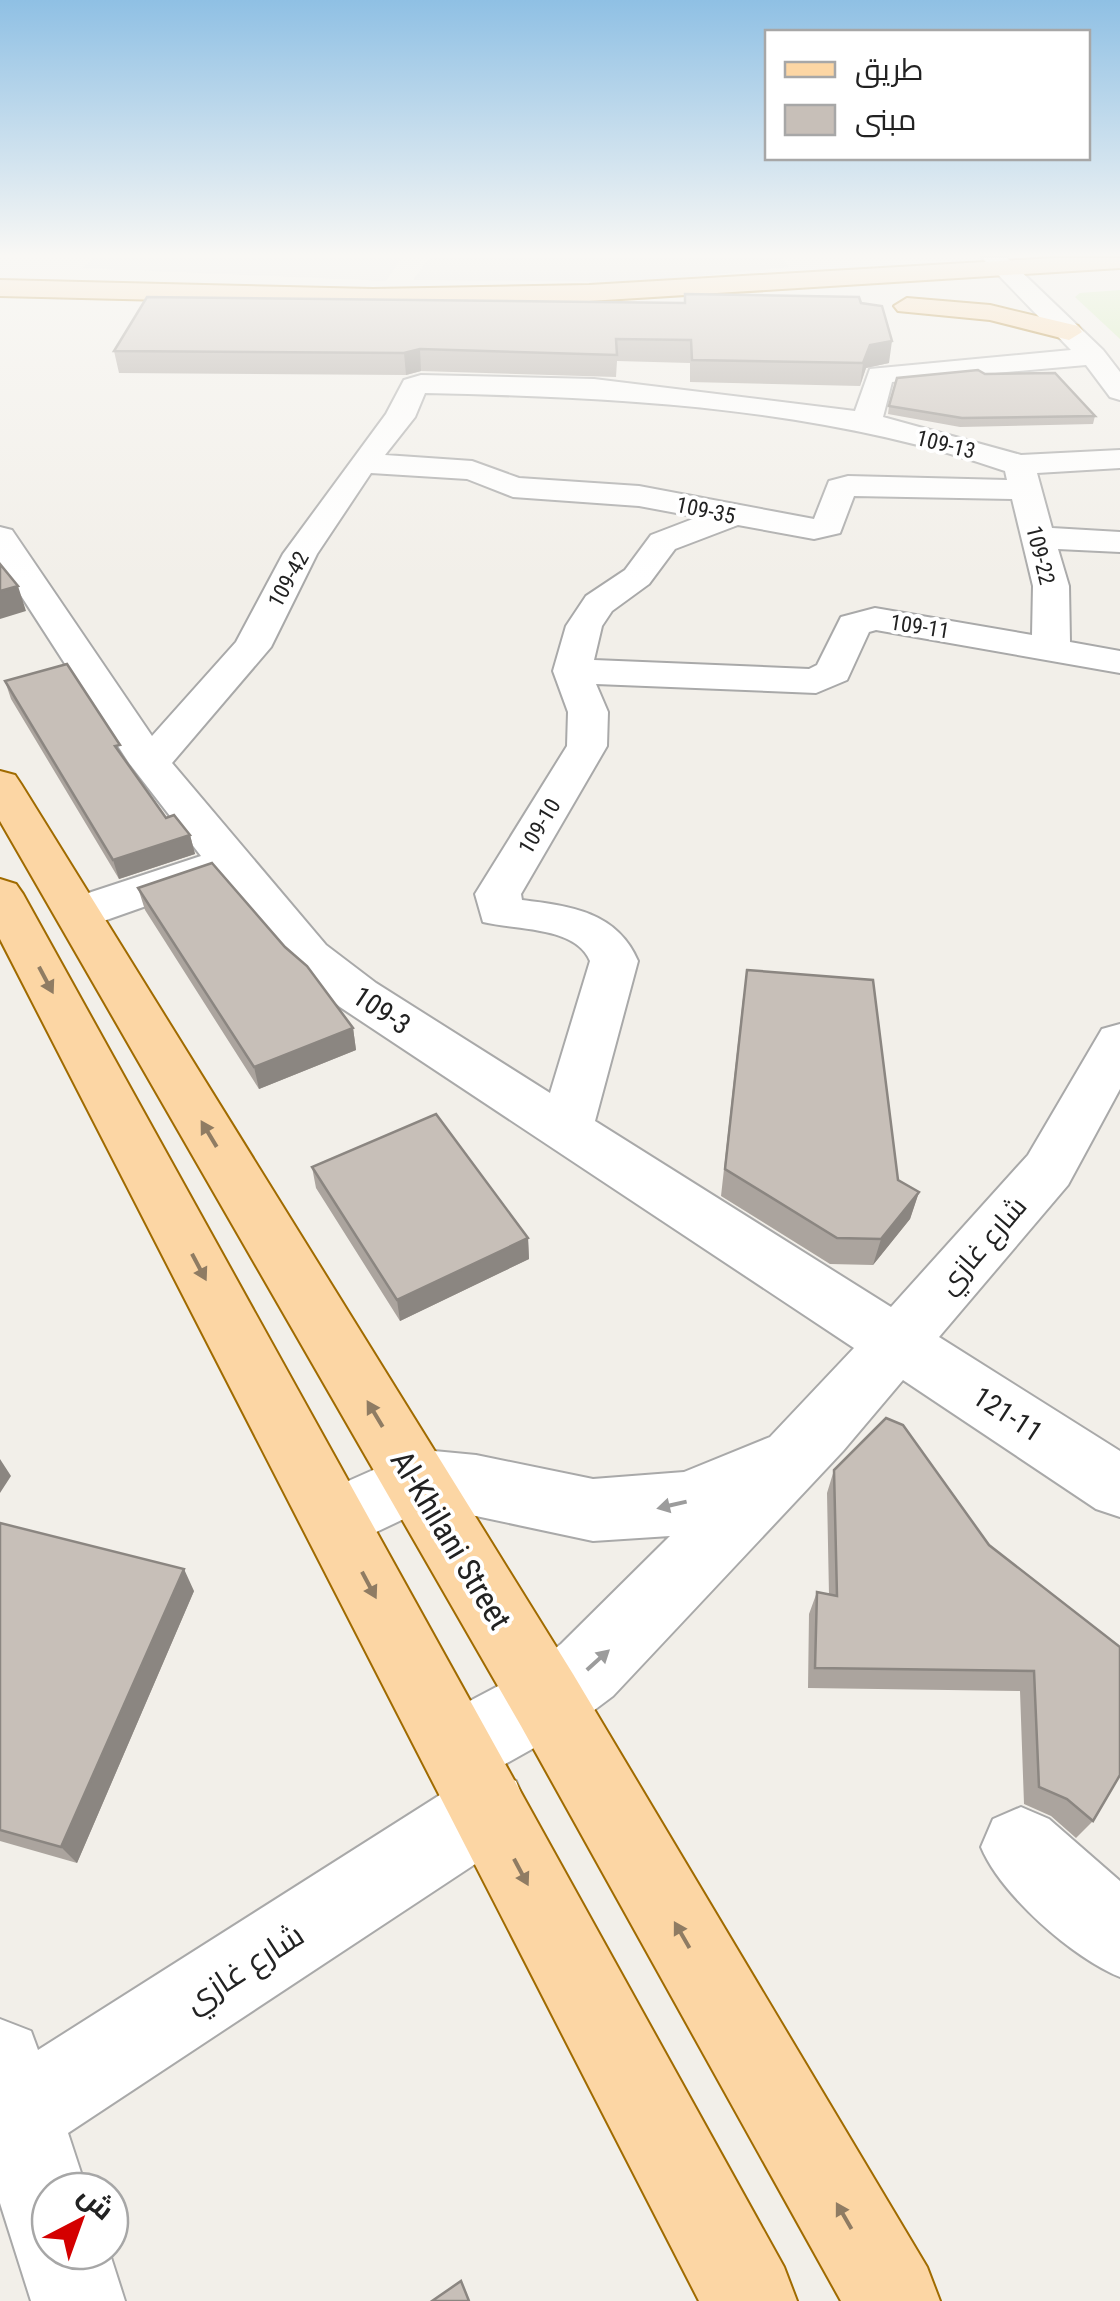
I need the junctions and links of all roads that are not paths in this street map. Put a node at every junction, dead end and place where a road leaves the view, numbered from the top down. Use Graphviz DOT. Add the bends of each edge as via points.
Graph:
graph roads {
  1 [pos="987,365"];
  2 [pos="1100,365"];
  3 [pos="414,386"];
  4 [pos="1120,391"];
  5 [pos="866,423"];
  6 [pos="1120,459"];
  7 [pos="362,462"];
  8 [pos="1022,478"];
  9 [pos="731,516"];
  10 [pos="0,537"];
  11 [pos="1041,538"];
  12 [pos="1120,542"];
  13 [pos="1052,646"];
  14 [pos="1120,662"];
  15 [pos="572,671"];
  16 [pos="150,763"];
  17 [pos="0,784"];
  18 [pos="230,861"];
  19 [pos="0,894"];
  20 [pos="78,913"];
  21 [pos="1120,1042"];
  22 [pos="566,1130"];
  23 [pos="897,1342"];
  24 [pos="820,1431"];
  25 [pos="1115,1481"];
  26 [pos="416,1483"];
  27 [pos="334,1520"];
  28 [pos="547,1700"];
  29 [pos="472,1779"];
  30 [pos="1021,1847"];
  31 [pos="1120,1936"];
  32 [pos="5,2101"];
  33 [pos="32,2171"];
  34 [pos="68,2271"];
  35 [pos="78,2301"];
  36 [pos="750,2301"];
  37 [pos="893,2301"];
  1 -- 5 [label="street" via="880,375"];
  2 -- 4 [label="street"];
  3 -- 5 [label="street, 109-13" via="594,388"];
  3 -- 7 [label="street, 109-42" via="400,418"];
  5 -- 8 [label="street, 109-13" via="948,441"];
  6 -- 8 [label="street, 109-13"];
  7 -- 9 [label="street, 109-35" via="472,470 513,487 638,496"];
  7 -- 16 [label="street, 109-42" via="300,554 252,647"];
  8 -- 9 [label="street, 109-35" via="840,488 822,529"];
  8 -- 11 [label="street, 109-22"];
  9 -- 15 [label="street" via="662,542 637,577 599,604 584,626"];
  10 -- 16 [label="street, 109-3"];
  11 -- 12 [label="street"];
  11 -- 13 [label="street, 109-22" via="1051,586"];
  13 -- 14 [label="street, 109-11"];
  13 -- 15 [label="street, 109-11" via="874,618 854,625 833,672 816,680"];
  15 -- 22 [label="street, 109-10" via="588,712 586,746 498,894 500,911 596,931 610,942 614,960"];
  16 -- 18 [label="street, 109-3"];
  17 -- 20 [label="main road, Al-Khilani Street"];
  18 -- 20 [label="street"];
  18 -- 22 [label="street, 109-3" via="309,956 358,996"];
  19 -- 27 [label="main road, one-way"];
  26 -- 20 [label="main road, Al-Khilani Street, one-way"];
  21 -- 23 [label="street, شارع غازي" via="1048,1170"];
  22 -- 23 [label="street, 109-3"];
  23 -- 24 [label="street, شارع غازي"];
  23 -- 25 [label="street, 121-11"];
  24 -- 26 [label="street, شارع غازي, one-way" via="750,1478 706,1498 656,1509 604,1511 471,1483"];
  28 -- 24 [label="street, شارع غازي, one-way" via="623,1637"];
  26 -- 27 [label="street, شارع غازي"];
  26 -- 28 [label="main road, Al-Khilani Street"];
  27 -- 29 [label="main road, one-way"];
  28 -- 29 [label="street, شارع غازي"];
  37 -- 28 [label="main road, Al-Khilani Street, one-way"];
  29 -- 32 [label="street, شارع غازي"];
  29 -- 36 [label="main road, one-way"];
  30 -- 31 [label="street"];
  32 -- 33 [label="street"];
  34 -- 35 [label="street"];
}
